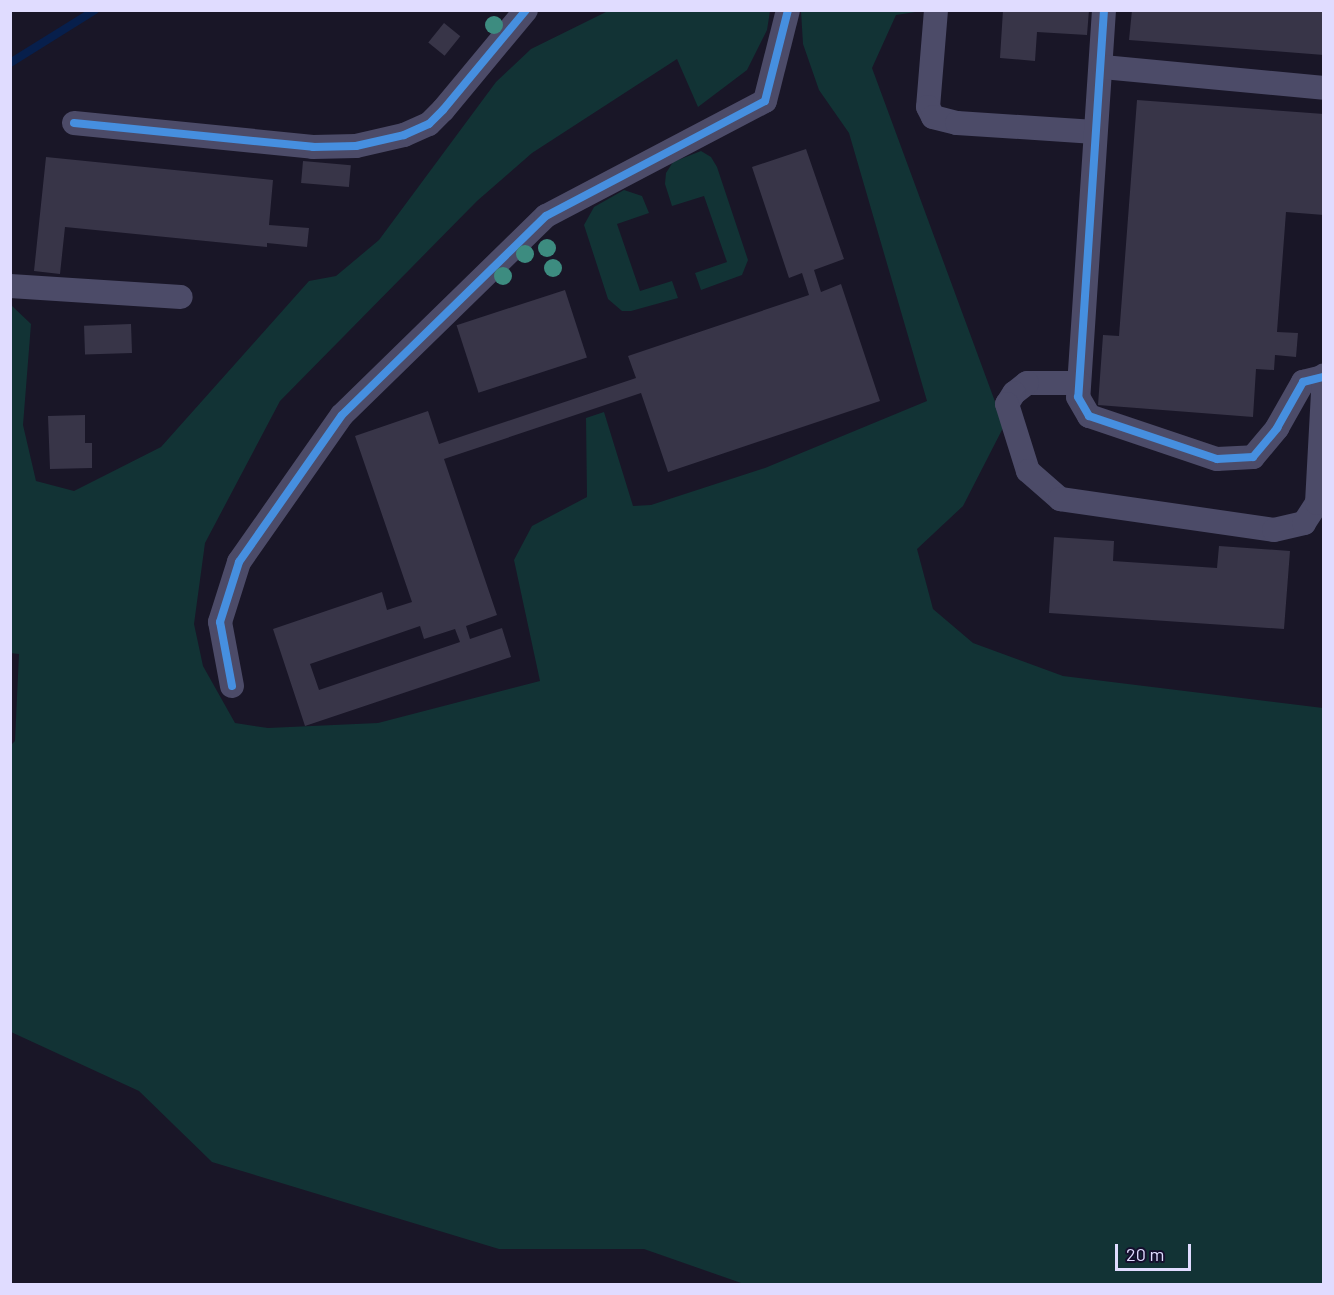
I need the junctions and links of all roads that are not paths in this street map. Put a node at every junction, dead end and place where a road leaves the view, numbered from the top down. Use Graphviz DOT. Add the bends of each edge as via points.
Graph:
graph roads {
  1 [pos="526,10"];
  2 [pos="788,10"];
  3 [pos="936,10"];
  4 [pos="1104,10"];
  5 [pos="1103,68"];
  6 [pos="1323,88"];
  7 [pos="74,123"];
  8 [pos="1095,132"];
  9 [pos="10,286"];
  10 [pos="181,297"];
  11 [pos="1323,376"];
  12 [pos="1079,382"];
  13 [pos="232,686"];
  1 -- 7 [label="street" via="443,110 429,124 404,135 356,146 313,147"];
  2 -- 13 [label="street" via="765,101 546,216 342,415 239,562 220,622"];
  3 -- 8 [label="street" via="928,107 933,117 957,123"];
  4 -- 5 [label="street"];
  5 -- 6 [label="street"];
  5 -- 8 [label="street"];
  8 -- 12 [label="street"];
  9 -- 10 [label="street"];
  11 -- 12 [label="street" via="1303,382 1277,428 1254,457 1217,459 1089,416 1078,397"];
  11 -- 12 [label="street" via="1317,503 1304,523 1275,530 1060,499 1028,471 1007,404 1027,383"];
}
